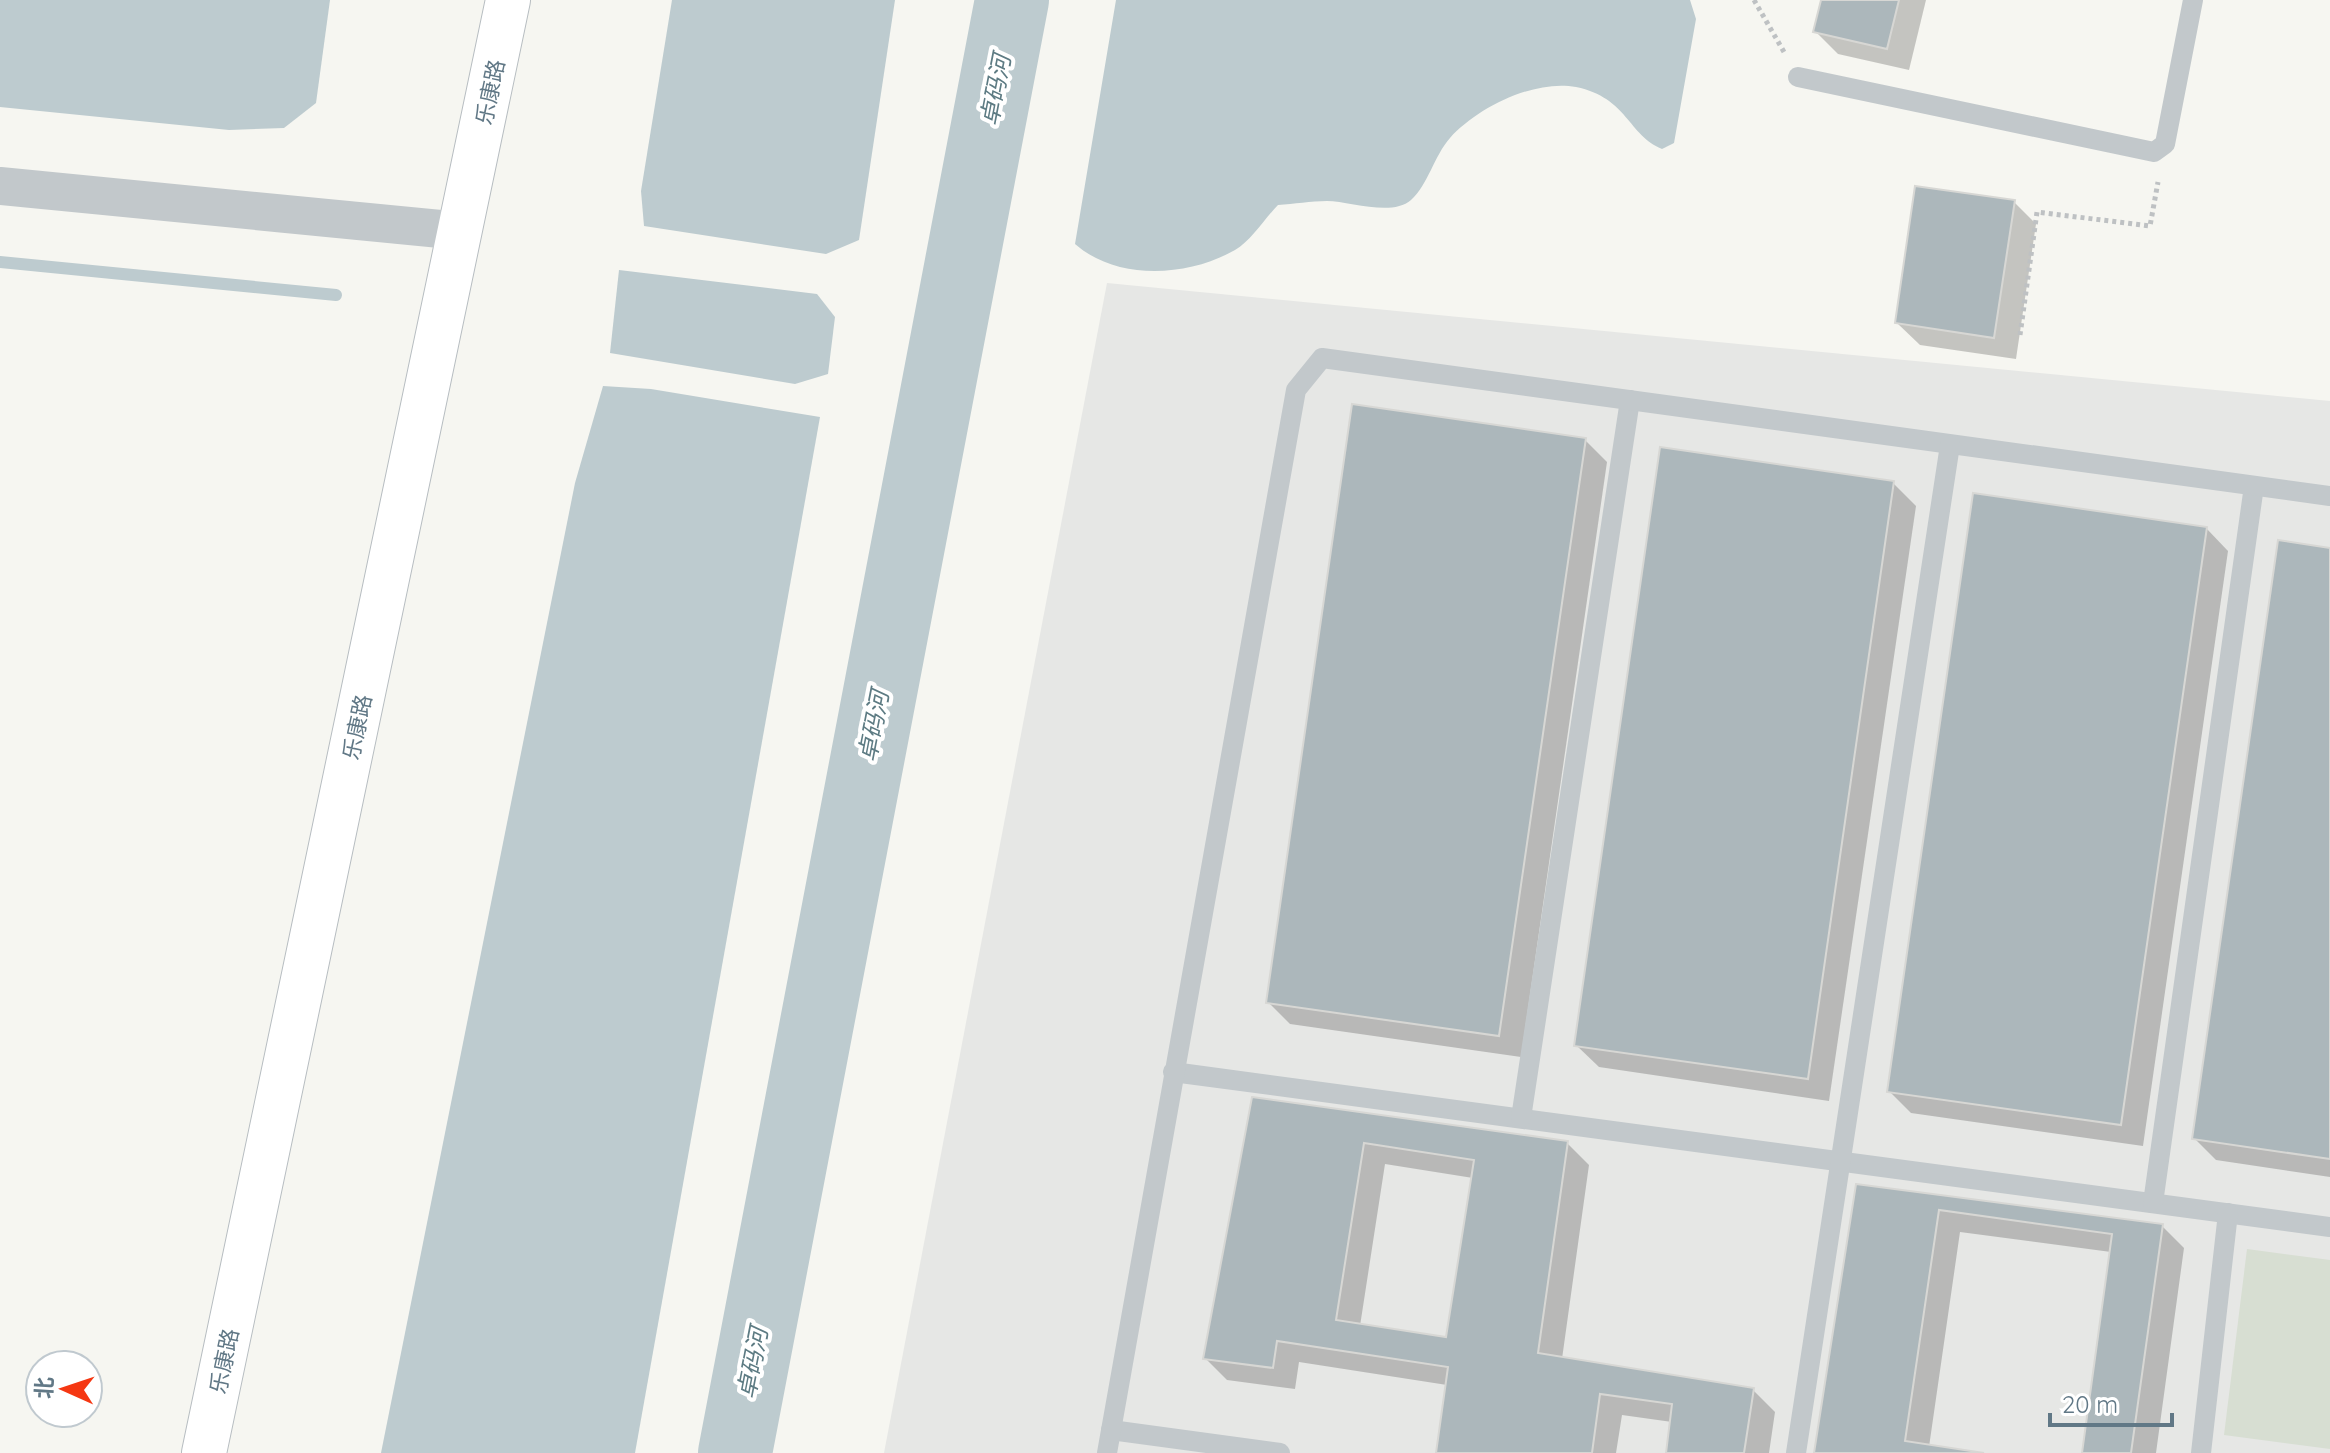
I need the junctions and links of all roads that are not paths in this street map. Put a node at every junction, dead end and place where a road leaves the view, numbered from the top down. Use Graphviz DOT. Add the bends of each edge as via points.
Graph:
graph roads {
  1 [pos="508,0"];
  2 [pos="2193,0"];
  3 [pos="1798,77"];
  4 [pos="0,186"];
  5 [pos="461,231"];
  6 [pos="1630,400"];
  7 [pos="1950,445"];
  8 [pos="2254,486"];
  9 [pos="2330,496"];
  10 [pos="1173,1072"];
  11 [pos="1521,1118"];
  12 [pos="1840,1161"];
  13 [pos="2153,1203"];
  14 [pos="2228,1213"];
  15 [pos="2330,1227"];
  16 [pos="1111,1430"];
  17 [pos="204,1453"];
  18 [pos="1107,1453"];
  19 [pos="1280,1453"];
  20 [pos="1796,1453"];
  21 [pos="2201,1453"];
  1 -- 5 [label="street, 乐康路"];
  2 -- 3 [label="lane" via="2165,144 2154,152"];
  4 -- 5 [label="street"];
  5 -- 17 [label="street, 乐康路"];
  6 -- 7 [label="lane"];
  6 -- 10 [label="lane" via="1322,358 1296,390"];
  6 -- 11 [label="lane"];
  7 -- 8 [label="lane"];
  7 -- 12 [label="lane"];
  8 -- 9 [label="lane"];
  8 -- 13 [label="lane"];
  10 -- 11 [label="lane"];
  10 -- 16 [label="lane"];
  11 -- 12 [label="lane"];
  12 -- 13 [label="lane"];
  12 -- 20 [label="lane"];
  13 -- 14 [label="lane"];
  14 -- 15 [label="lane"];
  14 -- 21 [label="lane"];
  16 -- 18 [label="lane"];
  16 -- 19 [label="lane"];
}
